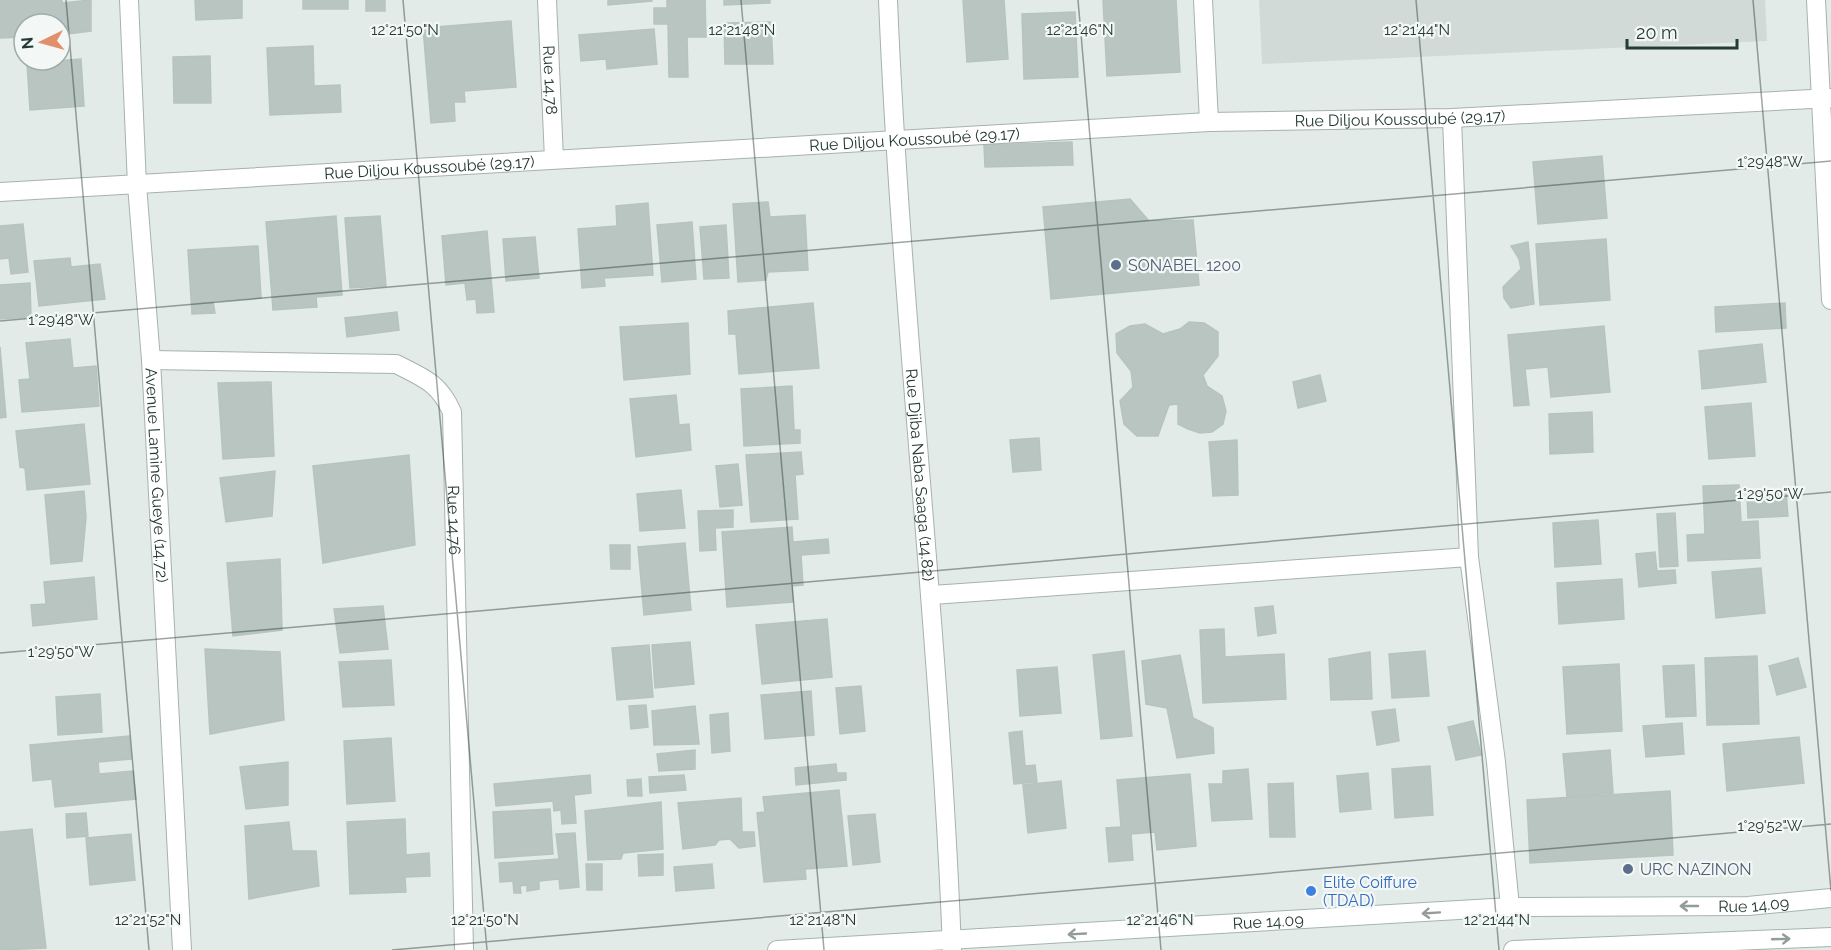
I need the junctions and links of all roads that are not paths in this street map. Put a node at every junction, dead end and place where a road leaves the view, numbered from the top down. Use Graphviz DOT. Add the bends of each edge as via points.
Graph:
graph roads {
  1 [pos="129,0"];
  2 [pos="547,0"];
  3 [pos="888,0"];
  4 [pos="1203,0"];
  5 [pos="1815,0"];
  6 [pos="1825,98"];
  7 [pos="1452,118"];
  8 [pos="1209,122"];
  9 [pos="894,139"];
  10 [pos="554,159"];
  11 [pos="137,185"];
  12 [pos="0,192"];
  13 [pos="1831,300"];
  14 [pos="151,360"];
  15 [pos="1469,557"];
  16 [pos="932,596"];
  17 [pos="1831,898"];
  18 [pos="1510,907"];
  19 [pos="1831,937"];
  20 [pos="952,946"];
  21 [pos="182,950"];
  22 [pos="464,950"];
  23 [pos="777,950"];
  24 [pos="1513,950"];
  1 -- 11 [label="street, Avenue Lamine Gueye (14.72)"];
  2 -- 10 [label="street, Rue 14.78"];
  3 -- 9 [label="street, Rue Djiba Naba Saaga (14.82)"];
  4 -- 8 [label="street"];
  5 -- 6 [label="street"];
  6 -- 7 [label="street, Rue Diljou Koussoubé (29.17)"];
  6 -- 13 [label="street"];
  7 -- 8 [label="street, Rue Diljou Koussoubé (29.17)"];
  7 -- 15 [label="street"];
  8 -- 9 [label="street, Rue Diljou Koussoubé (29.17)"];
  9 -- 10 [label="street, Rue Diljou Koussoubé (29.17)"];
  9 -- 16 [label="street, Rue Djiba Naba Saaga (14.82)"];
  10 -- 11 [label="street, Rue Diljou Koussoubé (29.17)"];
  11 -- 12 [label="street, Rue Diljou Koussoubé (29.17)"];
  11 -- 14 [label="street, Avenue Lamine Gueye (14.72)"];
  14 -- 21 [label="street, Avenue Lamine Gueye (14.72)"];
  14 -- 22 [label="street, Rue 14.76" via="396,364 425,378 444,394 452,412"];
  15 -- 16 [label="street"];
  15 -- 18 [label="street"];
  16 -- 20 [label="street, Rue Djiba Naba Saaga (14.82)"];
  17 -- 18 [label="street, Rue 14.09, one-way" via="1748,906"];
  18 -- 20 [label="street, Rue 14.09, one-way"];
  24 -- 19 [label="street, one-way"];
  20 -- 23 [label="street, Rue 14.09"];
}
